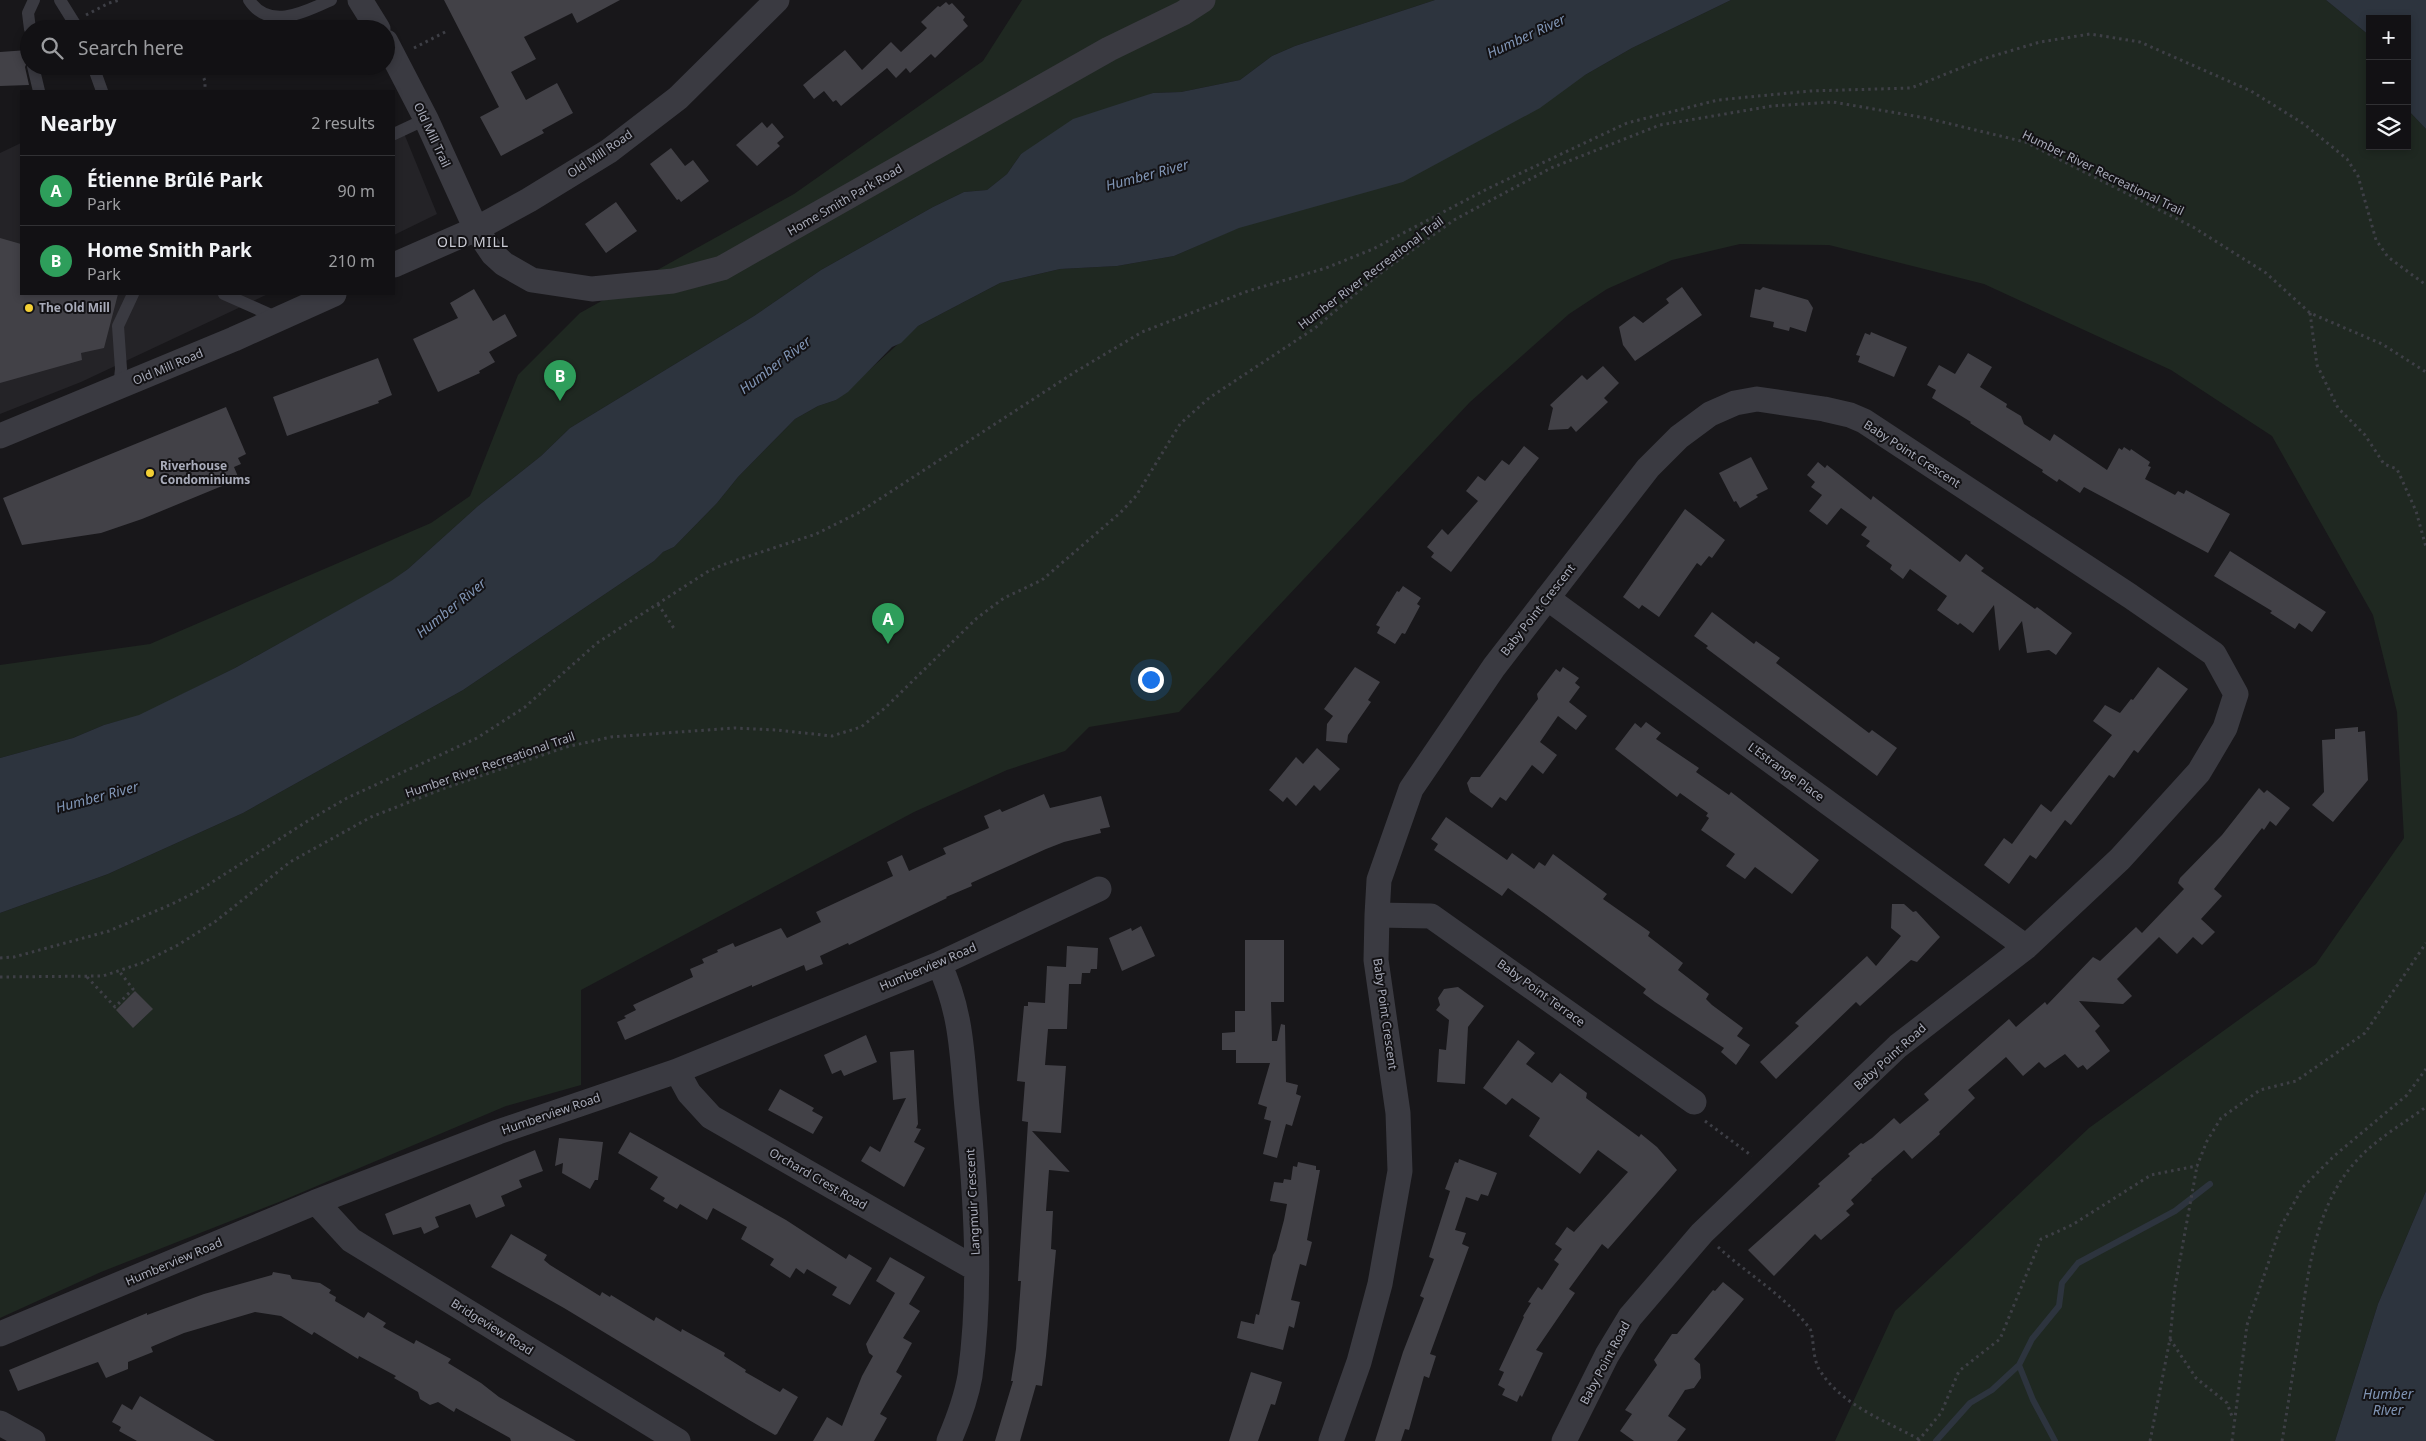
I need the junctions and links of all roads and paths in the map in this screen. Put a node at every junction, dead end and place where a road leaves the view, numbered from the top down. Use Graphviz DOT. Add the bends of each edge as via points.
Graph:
graph roads {
  1 [pos="34,0"];
  2 [pos="60,0"];
  3 [pos="120,0"];
  4 [pos="249,0"];
  5 [pos="331,0"];
  6 [pos="360,0"];
  7 [pos="777,0"];
  8 [pos="1203,0"];
  9 [pos="29,20"];
  10 [pos="73,20"];
  11 [pos="84,20"];
  12 [pos="372,20"];
  13 [pos="447,31"];
  14 [pos="410,50"];
  15 [pos="395,59"];
  16 [pos="35,75"];
  17 [pos="96,75"];
  18 [pos="203,75"];
  19 [pos="39,90"];
  20 [pos="102,90"];
  21 [pos="204,90"];
  22 [pos="426,119"];
  23 [pos="395,134"];
  24 [pos="476,229"];
  25 [pos="395,263"];
  26 [pos="2426,286"];
  27 [pos="134,295"];
  28 [pos="226,295"];
  29 [pos="332,295"];
  30 [pos="2310,313"];
  31 [pos="280,319"];
  32 [pos="2426,372"];
  33 [pos="119,388"];
  34 [pos="0,436"];
  35 [pos="2426,547"];
  36 [pos="1547,598"];
  37 [pos="658,604"];
  38 [pos="675,630"];
  39 [pos="2236,694"];
  40 [pos="1099,889"];
  41 [pos="1376,915"];
  42 [pos="2426,943"];
  43 [pos="2026,947"];
  44 [pos="0,958"];
  45 [pos="940,964"];
  46 [pos="119,971"];
  47 [pos="86,976"];
  48 [pos="0,977"];
  49 [pos="2426,1069"];
  50 [pos="677,1071"];
  51 [pos="2426,1107"];
  52 [pos="1695,1109"];
  53 [pos="1746,1150"];
  54 [pos="2197,1166"];
  55 [pos="316,1202"];
  56 [pos="1716,1245"];
  57 [pos="976,1269"];
  58 [pos="0,1334"];
  59 [pos="2170,1339"];
  60 [pos="2233,1420"];
  61 [pos="0,1423"];
  62 [pos="1920,1440"];
  63 [pos="33,1441"];
  64 [pos="678,1441"];
  65 [pos="949,1441"];
  66 [pos="1331,1441"];
  67 [pos="1564,1441"];
  68 [pos="2150,1441"];
  69 [pos="2232,1441"];
  70 [pos="2282,1441"];
  1 -- 9 [label="lane" via="28,13"];
  2 -- 10 [label="lane"];
  3 -- 11 [label="path" via="109,3"];
  4 -- 5 [label="lane" via="260,12 272,18 302,13"];
  6 -- 12 [label="street"];
  7 -- 24 [label="street, Old Mill Road" via="678,98 616,145"];
  8 -- 24 [label="street, Home Smith Park Road" via="1109,49 722,268 673,281 592,289 558,285 532,280 504,264"];
  13 -- 14 [label="path"];
  15 -- 22 [label="street, Old Mill Trail"];
  16 -- 19 [label="lane"];
  17 -- 20 [label="lane"];
  18 -- 21 [label="path"];
  22 -- 23 [label="lane"];
  22 -- 24 [label="street, Old Mill Trail"];
  24 -- 25 [label="street, Old Mill Road"];
  26 -- 37 [label="path" via="2388,257 2376,240 2358,176 2348,159 2304,124 2251,91 2140,42 2090,34 2040,42 1983,59 1911,88 1810,91 1718,100 1627,122 1487,188 1373,249 1326,268 1248,291 1142,332 858,513 816,534 722,565"];
  27 -- 33 [label="lane" via="118,326"];
  28 -- 31 [label="lane"];
  29 -- 31 [label="street, Old Mill Road"];
  30 -- 32 [label="path, Humber River Recreational Trail" via="2382,344"];
  30 -- 35 [label="path" via="2317,365 2338,408 2365,435 2384,464 2398,468 2416,511"];
  30 -- 46 [label="path, Humber River Recreational Trail" via="2266,273 2193,227 2025,142 1926,118 1833,102 1772,106 1660,125 1551,168 1454,220 1378,275 1315,328 1210,398 1180,424 1136,496 1120,513 1042,580 1004,598 977,618 885,708 861,727 832,736 734,728 611,737 566,747 371,817 290,862 216,921 178,945"];
  31 -- 33 [label="street, Old Mill Road"];
  33 -- 34 [label="street, Old Mill Road"];
  36 -- 39 [label="street, Baby Point Crescent" via="1648,468 1679,437 1710,414 1735,403 1757,399 1786,402 1850,415 1872,427 2214,654"];
  36 -- 41 [label="street, Baby Point Crescent" via="1494,666 1411,789 1379,880"];
  36 -- 43 [label="street, L'Estrange Place"];
  37 -- 38 [label="path"];
  37 -- 44 [label="path" via="597,643 526,707 477,738 346,798 200,890 109,931"];
  39 -- 43 [label="street, Baby Point Road" via="2225,728 2199,772 2120,859"];
  40 -- 45 [label="street, Humberview Road"];
  41 -- 52 [label="street, Baby Point Terrace" via="1431,916"];
  41 -- 66 [label="street, Baby Point Crescent" via="1376,960 1398,1113 1400,1171 1380,1284 1359,1362"];
  42 -- 54 [label="path" via="2365,1033 2296,1081 2260,1090 2221,1118"];
  43 -- 67 [label="street, Baby Point Road" via="1898,1046 1702,1233 1630,1317"];
  45 -- 50 [label="street, Humberview Road"];
  45 -- 57 [label="street, Langmuir Crescent" via="952,990 959,1018 970,1136"];
  46 -- 47 [label="path, Humber River Recreational Trail" via="103,976"];
  46 -- 47 [label="path" via="133,989 115,1007"];
  47 -- 48 [label="path, Humber River Recreational Trail"];
  49 -- 60 [label="path" via="2407,1095 2334,1156 2303,1187 2281,1226 2247,1325"];
  50 -- 55 [label="street, Humberview Road" via="498,1132"];
  50 -- 57 [label="street, Orchard Crest Road" via="689,1093 711,1117"];
  51 -- 70 [label="path" via="2359,1158 2347,1173 2319,1227 2308,1275"];
  52 -- 53 [label="path"];
  54 -- 59 [label="path" via="2175,1286"];
  54 -- 62 [label="path" via="2151,1175 2072,1225 2040,1239 2000,1339 1959,1372 1941,1413"];
  55 -- 58 [label="street, Humberview Road"];
  55 -- 64 [label="street, Bridgeview Road" via="351,1240"];
  56 -- 62 [label="path" via="1796,1313 1812,1331 1813,1356 1829,1382 1841,1394 1866,1412"];
  57 -- 65 [label="street, Langmuir Crescent" via="970,1377"];
  59 -- 60 [label="path" via="2196,1378 2227,1403"];
  59 -- 68 [label="path"];
  60 -- 69 [label="path"];
  61 -- 63 [label="street"];
}
